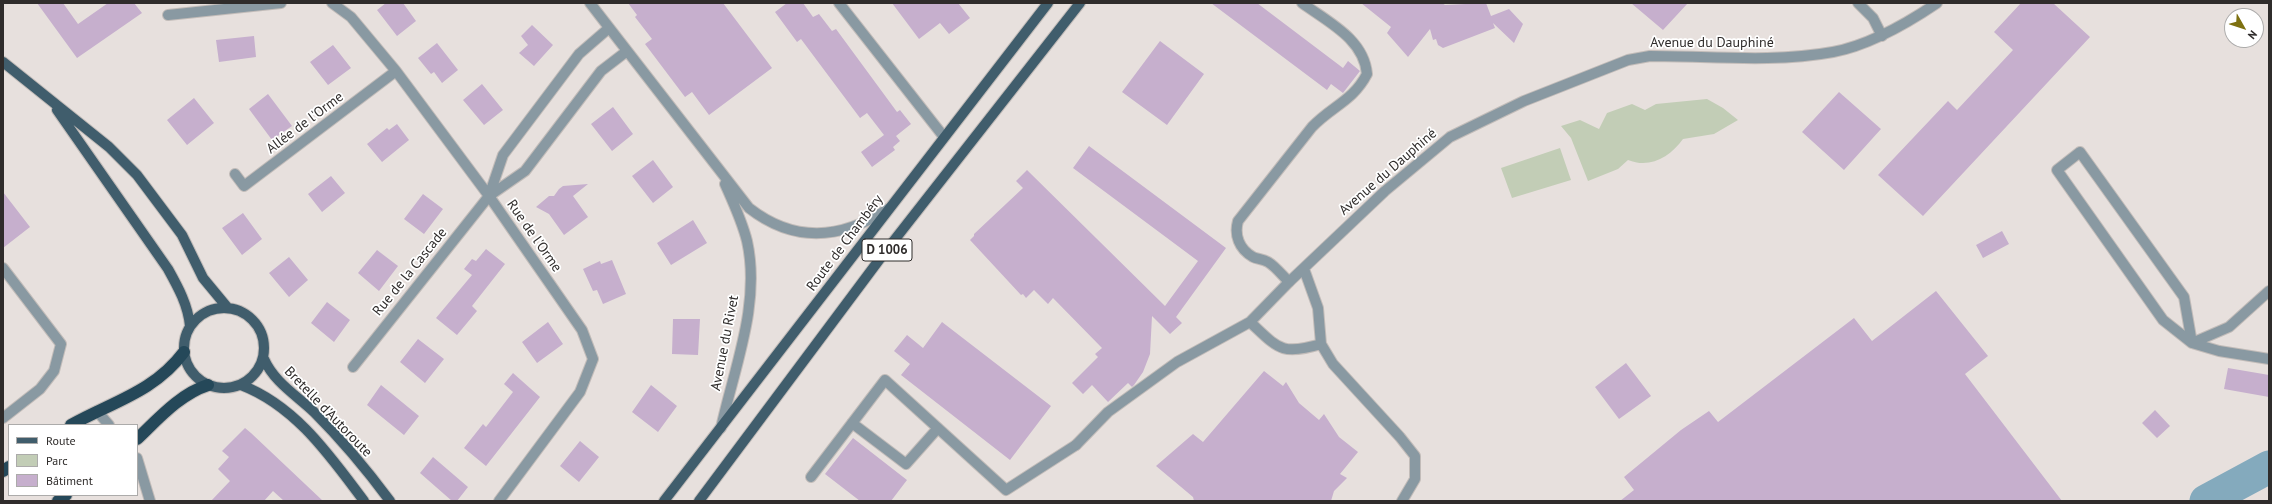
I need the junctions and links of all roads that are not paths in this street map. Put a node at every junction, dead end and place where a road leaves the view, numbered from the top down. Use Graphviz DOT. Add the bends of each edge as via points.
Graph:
graph roads {
  1 [pos="281,3"];
  2 [pos="332,3"];
  3 [pos="590,3"];
  4 [pos="839,3"];
  5 [pos="1048,3"];
  6 [pos="1080,3"];
  7 [pos="1302,3"];
  8 [pos="1858,3"];
  9 [pos="1937,3"];
  10 [pos="168,15"];
  11 [pos="609,28"];
  12 [pos="1882,36"];
  13 [pos="628,51"];
  14 [pos="3,62"];
  15 [pos="396,71"];
  16 [pos="51,102"];
  17 [pos="944,137"];
  18 [pos="721,172"];
  19 [pos="235,174"];
  20 [pos="489,196"];
  21 [pos="890,208"];
  22 [pos="3,268"];
  23 [pos="1304,269"];
  24 [pos="1289,282"];
  25 [pos="2269,291"];
  26 [pos="227,307"];
  27 [pos="1250,322"];
  28 [pos="190,326"];
  29 [pos="2192,343"];
  30 [pos="1320,344"];
  31 [pos="184,352"];
  32 [pos="264,359"];
  33 [pos="2269,359"];
  34 [pos="353,367"];
  35 [pos="208,385"];
  36 [pos="241,385"];
  37 [pos="96,411"];
  38 [pos="3,418"];
  39 [pos="852,423"];
  40 [pos="73,424"];
  41 [pos="108,424"];
  42 [pos="721,428"];
  43 [pos="938,428"];
  44 [pos="138,438"];
  45 [pos="138,461"];
  46 [pos="811,476"];
  47 [pos="150,501"];
  48 [pos="364,501"];
  49 [pos="390,501"];
  50 [pos="499,501"];
  51 [pos="664,501"];
  52 [pos="698,501"];
  53 [pos="1402,501"];
  1 -- 10 [label="street"];
  2 -- 15 [label="street, Rue de l'Orme" via="351,16"];
  3 -- 11 [label="street, Avenue du Rivet"];
  4 -- 17 [label="street" via="932,125"];
  5 -- 17 [label="main road, Route de Chambéry / D 1006"];
  6 -- 52 [label="main road, D 1006" via="880,258"];
  7 -- 24 [label="street" via="1356,43 1366,64 1367,74 1351,97 1323,116 1312,127 1238,221 1235,231 1243,248 1252,257 1268,261"];
  8 -- 12 [label="street" via="1873,18"];
  9 -- 12 [label="street, Avenue du Dauphiné"];
  11 -- 13 [label="street, Avenue du Rivet"];
  11 -- 20 [label="street, Rue de la Cascade" via="579,54 503,155"];
  12 -- 23 [label="street, Avenue du Dauphiné" via="1834,52 1805,56 1650,56 1628,60 1524,101 1450,137 1385,191"];
  13 -- 18 [label="street, Avenue du Rivet"];
  13 -- 20 [label="street, Rue de la Cascade" via="601,71 525,172"];
  14 -- 16 [label="main road"];
  15 -- 19 [label="street, Allée de l'Orme" via="244,186"];
  15 -- 20 [label="street, Rue de l'Orme"];
  16 -- 26 [label="main road" via="109,147 137,175 182,235 203,278"];
  16 -- 28 [label="main road" via="168,269 180,290 189,314"];
  17 -- 21 [label="main road, Route de Chambéry / D 1006"];
  18 -- 21 [label="street, Avenue du Rivet" via="749,208 766,221 788,230 811,234 841,231 868,222"];
  18 -- 42 [label="street, Avenue du Rivet" via="747,242 750,276 748,314"];
  20 -- 34 [label="street, Rue de la Cascade"];
  20 -- 50 [label="street, Rue de l'Orme" via="582,330 593,360 580,392"];
  21 -- 42 [label="main road, Route de Chambéry / D 1006"];
  22 -- 38 [label="street" via="60,344 54,371 40,389"];
  23 -- 24 [label="street, Avenue du Dauphiné"];
  23 -- 30 [label="street" via="1318,308"];
  24 -- 27 [label="street, Avenue du Dauphiné"];
  25 -- 29 [label="street" via="2229,327"];
  26 -- 28 [label="main road" via="206,312"];
  26 -- 32 [label="main road" via="241,311 253,319 261,331 265,345"];
  27 -- 30 [label="street" via="1284,349 1299,351"];
  27 -- 43 [label="street, Avenue du Dauphiné" via="1177,362 1108,412 1076,445 1006,490"];
  28 -- 31 [label="main road"];
  29 -- 29 [label="street" via="2184,297 2080,152 2056,170 2163,320"];
  29 -- 33 [label="street" via="2219,351"];
  30 -- 53 [label="street" via="1333,364 1415,456 1415,479"];
  31 -- 35 [label="main road" via="188,366 196,377"];
  31 -- 37 [label="highway" via="162,377 132,396"];
  32 -- 36 [label="main road" via="255,374"];
  32 -- 49 [label="main road, Bretelle d'Autoroute" via="282,385 314,413"];
  35 -- 36 [label="main road" via="225,388"];
  35 -- 44 [label="highway" via="180,399"];
  36 -- 48 [label="main road, Bretelle d'Autoroute" via="269,398 303,427 323,448"];
  37 -- 40 [label="highway"];
  37 -- 41 [label="street"];
  39 -- 43 [label="street" via="906,464"];
  39 -- 43 [label="street" via="885,380"];
  39 -- 46 [label="street"];
  42 -- 51 [label="main road, Route de Chambéry / D 1006"];
  45 -- 47 [label="street"];
}
